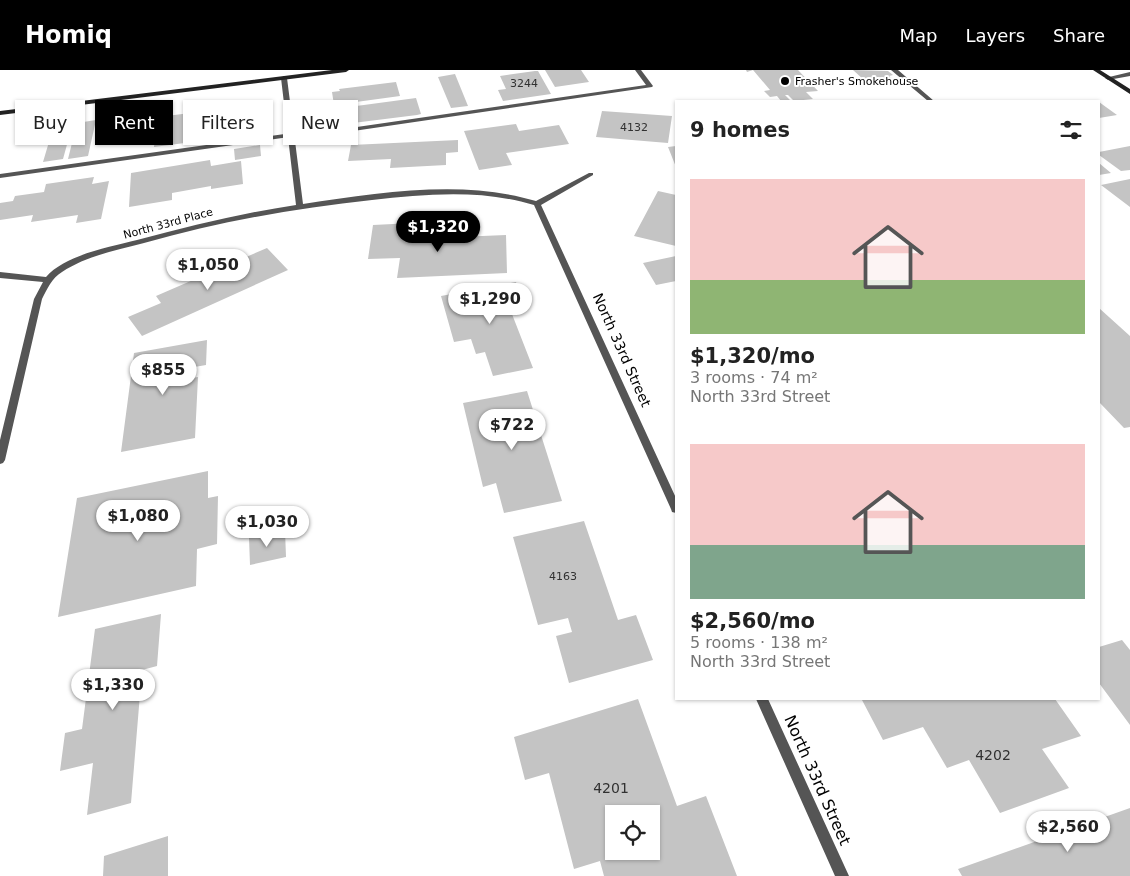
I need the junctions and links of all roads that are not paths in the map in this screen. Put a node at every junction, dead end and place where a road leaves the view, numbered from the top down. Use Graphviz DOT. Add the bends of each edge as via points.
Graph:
graph roads {
  1 [pos="346,70"];
  2 [pos="638,70"];
  3 [pos="894,70"];
  4 [pos="1096,70"];
  5 [pos="324,71"];
  6 [pos="1130,74"];
  7 [pos="284,78"];
  8 [pos="1108,78"];
  9 [pos="1130,92"];
  10 [pos="287,100"];
  11 [pos="931,100"];
  12 [pos="0,113"];
  13 [pos="358,127"];
  14 [pos="283,137"];
  15 [pos="293,145"];
  16 [pos="591,174"];
  17 [pos="0,176"];
  18 [pos="537,204"];
  19 [pos="300,205"];
  20 [pos="0,275"];
  21 [pos="48,280"];
  22 [pos="0,460"];
  23 [pos="675,507"];
  24 [pos="762,700"];
  25 [pos="842,876"];
  1 -- 5 [label="main road"];
  2 -- 13 [label="street" via="650,86"];
  3 -- 11 [label="street"];
  4 -- 8 [label="main road"];
  5 -- 7 [label="main road"];
  6 -- 8 [label="street"];
  7 -- 10 [label="street"];
  7 -- 12 [label="main road"];
  8 -- 9 [label="main road"];
  14 -- 17 [label="street"];
  15 -- 19 [label="street"];
  16 -- 18 [label="street"];
  18 -- 19 [label="street" via="514,196 470,192 421,193"];
  18 -- 23 [label="street, North 33rd Street"];
  19 -- 21 [label="street, North 33rd Place" via="181,229 125,245 61,269"];
  20 -- 21 [label="street"];
  21 -- 22 [label="street, North 33rd Place" via="38,298"];
  24 -- 25 [label="street, North 33rd Street"];
}
